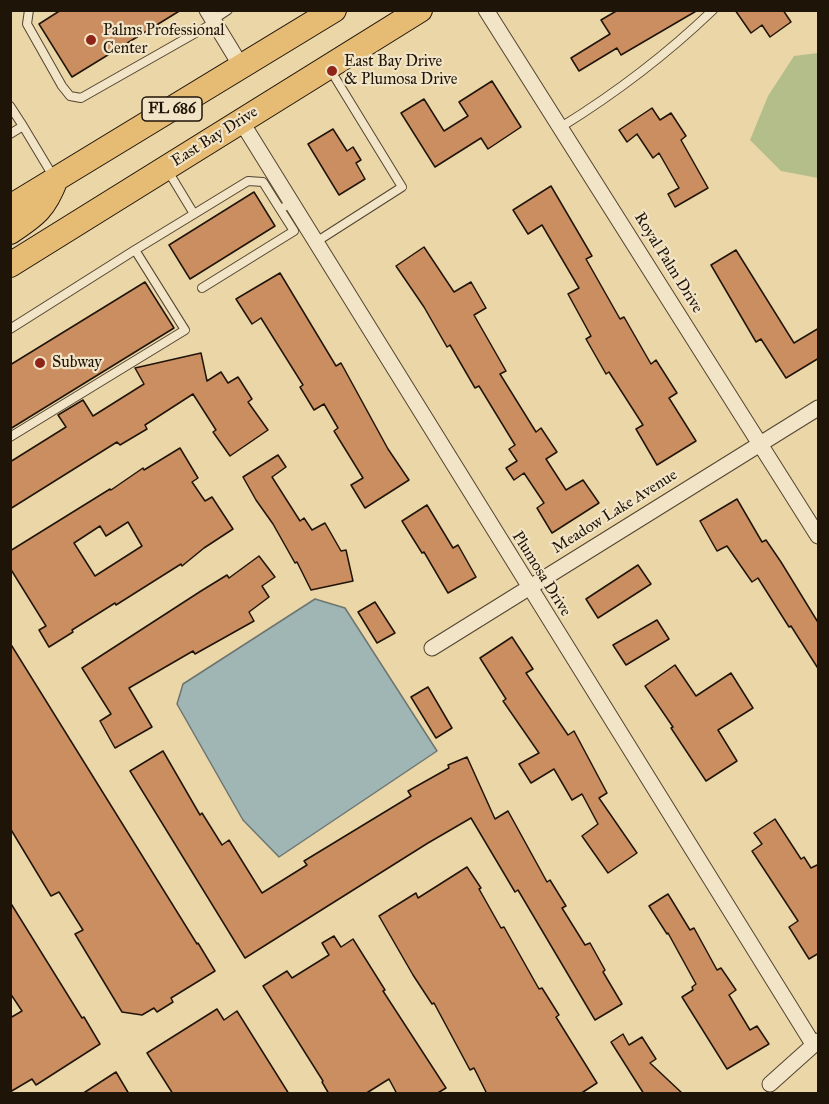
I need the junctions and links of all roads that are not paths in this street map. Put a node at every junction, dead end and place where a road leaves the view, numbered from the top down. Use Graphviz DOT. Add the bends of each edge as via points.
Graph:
graph roads {
  1 [pos="29,10"];
  2 [pos="228,10"];
  3 [pos="333,10"];
  4 [pos="420,10"];
  5 [pos="486,10"];
  6 [pos="713,10"];
  7 [pos="212,17"];
  8 [pos="242,66"];
  9 [pos="328,67"];
  10 [pos="10,106"];
  11 [pos="241,121"];
  12 [pos="23,126"];
  13 [pos="561,127"];
  14 [pos="10,134"];
  15 [pos="166,168"];
  16 [pos="56,179"];
  17 [pos="286,206"];
  18 [pos="10,207"];
  19 [pos="194,214"];
  20 [pos="10,232"];
  21 [pos="316,242"];
  22 [pos="135,250"];
  23 [pos="10,265"];
  24 [pos="202,288"];
  25 [pos="10,329"];
  26 [pos="819,408"];
  27 [pos="10,437"];
  28 [pos="761,444"];
  29 [pos="819,536"];
  30 [pos="528,587"];
  31 [pos="432,648"];
  32 [pos="816,1043"];
  33 [pos="770,1084"];
  1 -- 7 [label="lane" via="27,24 62,86 70,96 81,98"];
  2 -- 7 [label="lane"];
  3 -- 8 [label="main road, FL 686"];
  4 -- 9 [label="main road, East Bay Drive / FL 686"];
  5 -- 13 [label="street, Royal Palm Drive"];
  6 -- 13 [label="lane" via="657,62"];
  7 -- 8 [label="street"];
  8 -- 16 [label="main road, FL 686"];
  9 -- 11 [label="main road, East Bay Drive / FL 686"];
  9 -- 21 [label="lane" via="402,187"];
  10 -- 12 [label="lane"];
  11 -- 15 [label="main road, East Bay Drive / FL 686"];
  11 -- 17 [label="street, Plumosa Drive"];
  12 -- 14 [label="lane"];
  12 -- 16 [label="lane"];
  13 -- 28 [label="street, Royal Palm Drive"];
  15 -- 19 [label="lane"];
  15 -- 23 [label="main road, East Bay Drive / FL 686"];
  16 -- 18 [label="main road, FL 686"];
  16 -- 20 [label="main road" via="48,200 33,217"];
  17 -- 19 [label="lane" via="257,180 248,181"];
  17 -- 21 [label="street, Plumosa Drive"];
  17 -- 24 [label="lane" via="294,231"];
  19 -- 22 [label="lane"];
  21 -- 30 [label="street, Plumosa Drive"];
  22 -- 25 [label="lane"];
  22 -- 27 [label="lane" via="185,330"];
  26 -- 28 [label="street, Meadow Lake Avenue"];
  28 -- 29 [label="street, Royal Palm Drive"];
  28 -- 30 [label="street, Meadow Lake Avenue"];
  30 -- 31 [label="street, Meadow Lake Avenue"];
  30 -- 32 [label="street, Plumosa Drive"];
  32 -- 33 [label="street"];
}
